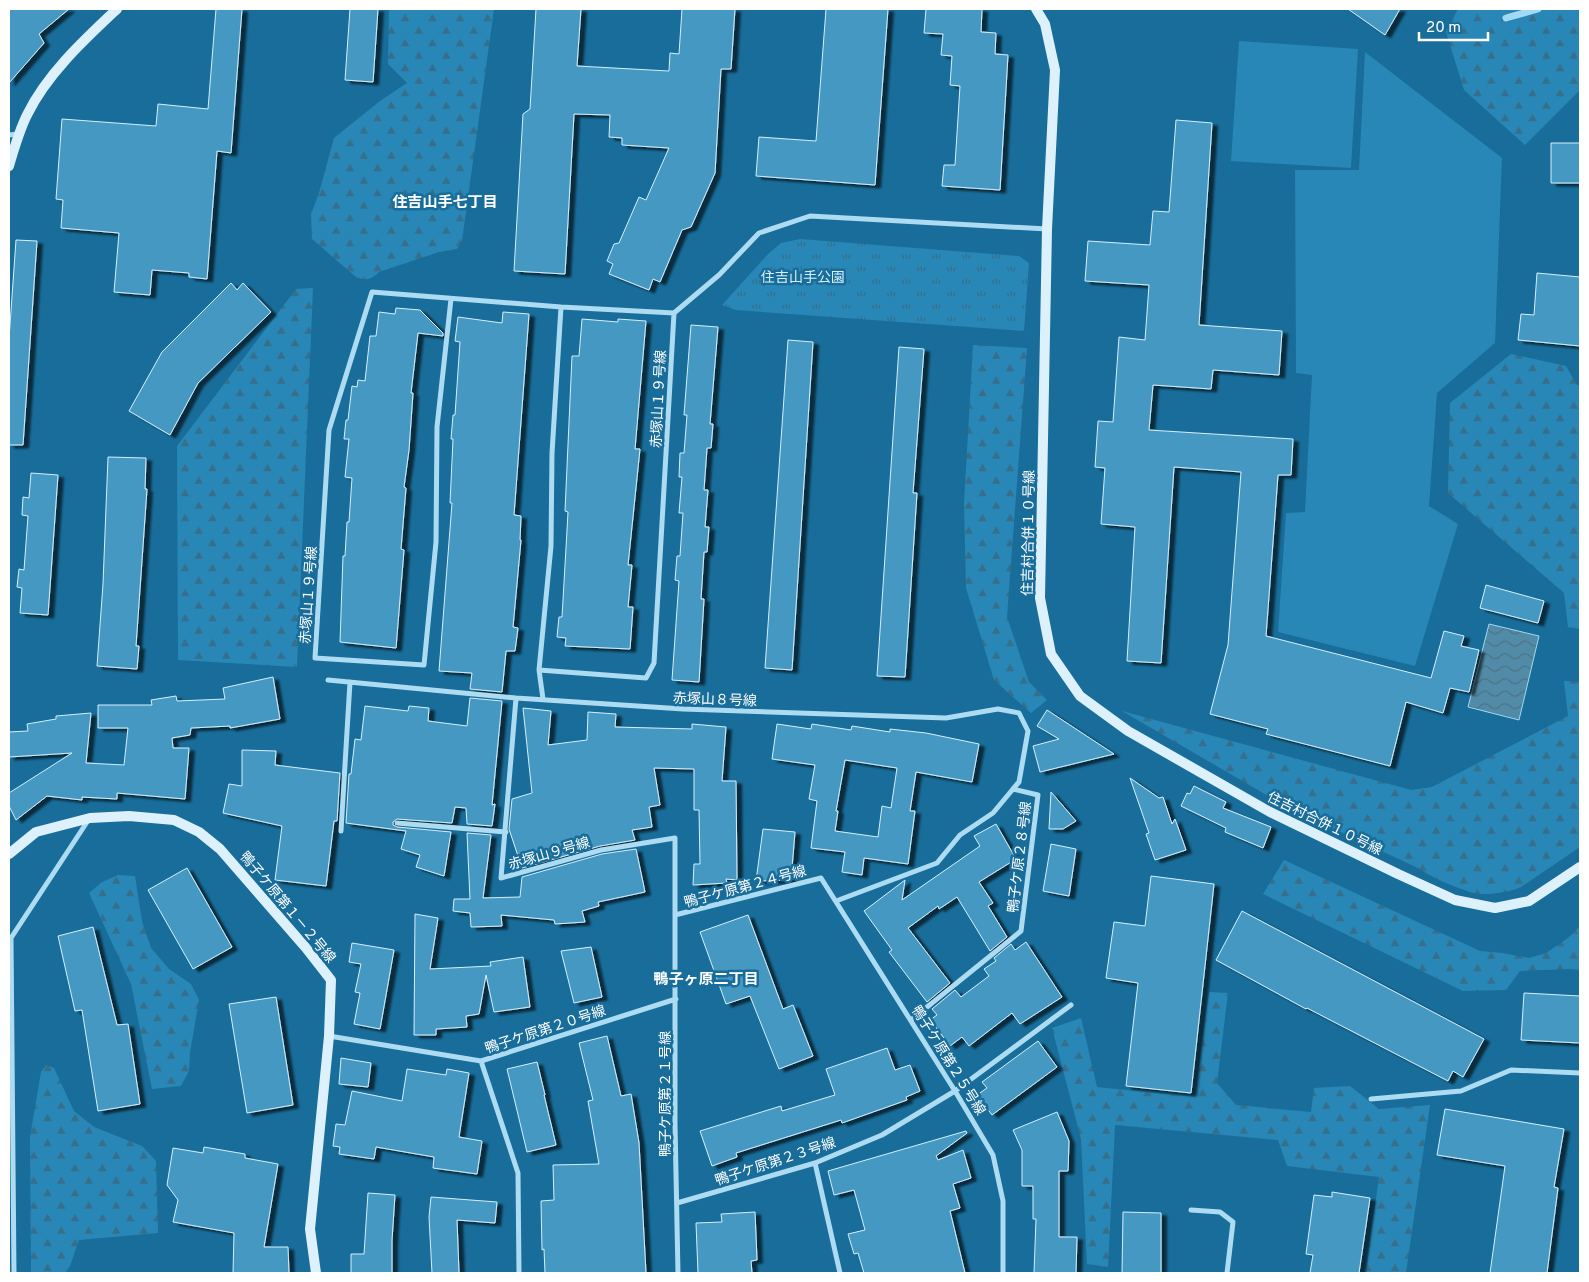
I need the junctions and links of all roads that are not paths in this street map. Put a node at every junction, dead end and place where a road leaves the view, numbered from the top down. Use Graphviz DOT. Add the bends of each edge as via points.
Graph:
graph roads {
  1 [pos="117,9"];
  2 [pos="1036,9"];
  3 [pos="14,135"];
  4 [pos="9,166"];
  5 [pos="1046,229"];
  6 [pos="451,299"];
  7 [pos="561,307"];
  8 [pos="674,313"];
  9 [pos="539,670"];
  10 [pos="328,680"];
  11 [pos="350,682"];
  12 [pos="516,698"];
  13 [pos="543,699"];
  14 [pos="1013,789"];
  15 [pos="90,818"];
  16 [pos="397,823"];
  17 [pos="341,831"];
  18 [pos="506,832"];
  19 [pos="9,854"];
  20 [pos="1580,867"];
  21 [pos="821,878"];
  22 [pos="836,902"];
  23 [pos="675,915"];
  24 [pos="676,999"];
  25 [pos="1071,1004"];
  26 [pos="911,1020"];
  27 [pos="329,1036"];
  28 [pos="481,1061"];
  29 [pos="1580,1073"];
  30 [pos="955,1091"];
  31 [pos="1371,1099"];
  32 [pos="815,1163"];
  33 [pos="677,1203"];
  34 [pos="1191,1210"];
  35 [pos="14,1273"];
  36 [pos="316,1273"];
  37 [pos="519,1273"];
  38 [pos="678,1273"];
  39 [pos="840,1273"];
  40 [pos="1003,1273"];
  41 [pos="1227,1273"];
  1 -- 3 [label="street" via="52,75"];
  2 -- 5 [label="street, 住吉村合併１０号線" via="1044,24 1055,70"];
  3 -- 4 [label="street"];
  5 -- 8 [label="street" via="810,216 758,233 719,275"];
  5 -- 20 [label="street, 住吉村合併１０号線" via="1040,598 1051,654 1080,696 1128,731 1270,812 1456,900 1495,908 1530,901"];
  6 -- 6 [label="street, 赤塚山１９号線" via="372,292 329,430 315,658 424,665 436,542 437,427"];
  6 -- 7 [label="street, 赤塚山１９号線"];
  7 -- 8 [label="street, 赤塚山１９号線"];
  7 -- 9 [label="street" via="552,453 551,546"];
  8 -- 9 [label="street, 赤塚山１９号線" via="654,663 646,678"];
  9 -- 13 [label="street"];
  10 -- 11 [label="street, 赤塚山８号線"];
  11 -- 12 [label="street, 赤塚山８号線"];
  11 -- 17 [label="street"];
  12 -- 13 [label="street, 赤塚山８号線"];
  12 -- 18 [label="street, 赤塚山９号線"];
  13 -- 14 [label="street, 赤塚山８号線" via="683,709 937,718 998,710 1019,712 1028,731 1019,782"];
  14 -- 22 [label="street, 鴨子ケ原２８号線" via="994,813 960,835 937,863"];
  14 -- 26 [label="street, 鴨子ケ原２８号線" via="1038,795 1021,931"];
  15 -- 19 [label="street, 鴨子ケ原第１－２号線" via="36,832"];
  15 -- 27 [label="street, 鴨子ケ原第１－２号線" via="129,816 174,820 199,832 220,849 331,980"];
  15 -- 35 [label="street" via="11,938"];
  16 -- 18 [label="street"];
  18 -- 23 [label="street, 赤塚山９号線" via="501,878 601,850 675,838"];
  21 -- 22 [label="street, 鴨子ケ原第２５号線"];
  21 -- 23 [label="street, 鴨子ケ原第２４号線"];
  22 -- 26 [label="street, 鴨子ケ原第２５号線"];
  23 -- 24 [label="street, 鴨子ケ原第２１号線"];
  24 -- 28 [label="street, 鴨子ケ原第２０号線"];
  24 -- 33 [label="street, 鴨子ケ原第２１号線"];
  25 -- 30 [label="street, 鴨子ケ原第２３号線"];
  26 -- 30 [label="street, 鴨子ケ原第２５号線"];
  27 -- 28 [label="street, 鴨子ケ原第２０号線"];
  27 -- 36 [label="street, 鴨子ケ原第１－２号線" via="310,1229"];
  28 -- 37 [label="street" via="518,1173"];
  29 -- 31 [label="street" via="1512,1070 1461,1091"];
  30 -- 32 [label="street, 鴨子ケ原第２３号線" via="882,1135"];
  30 -- 40 [label="street, 鴨子ケ原第２５号線" via="993,1154 1003,1201"];
  32 -- 33 [label="street, 鴨子ケ原第２３号線"];
  32 -- 39 [label="street"];
  33 -- 38 [label="street, 鴨子ケ原第２１号線"];
  34 -- 41 [label="street" via="1220,1212 1233,1222"];
}
